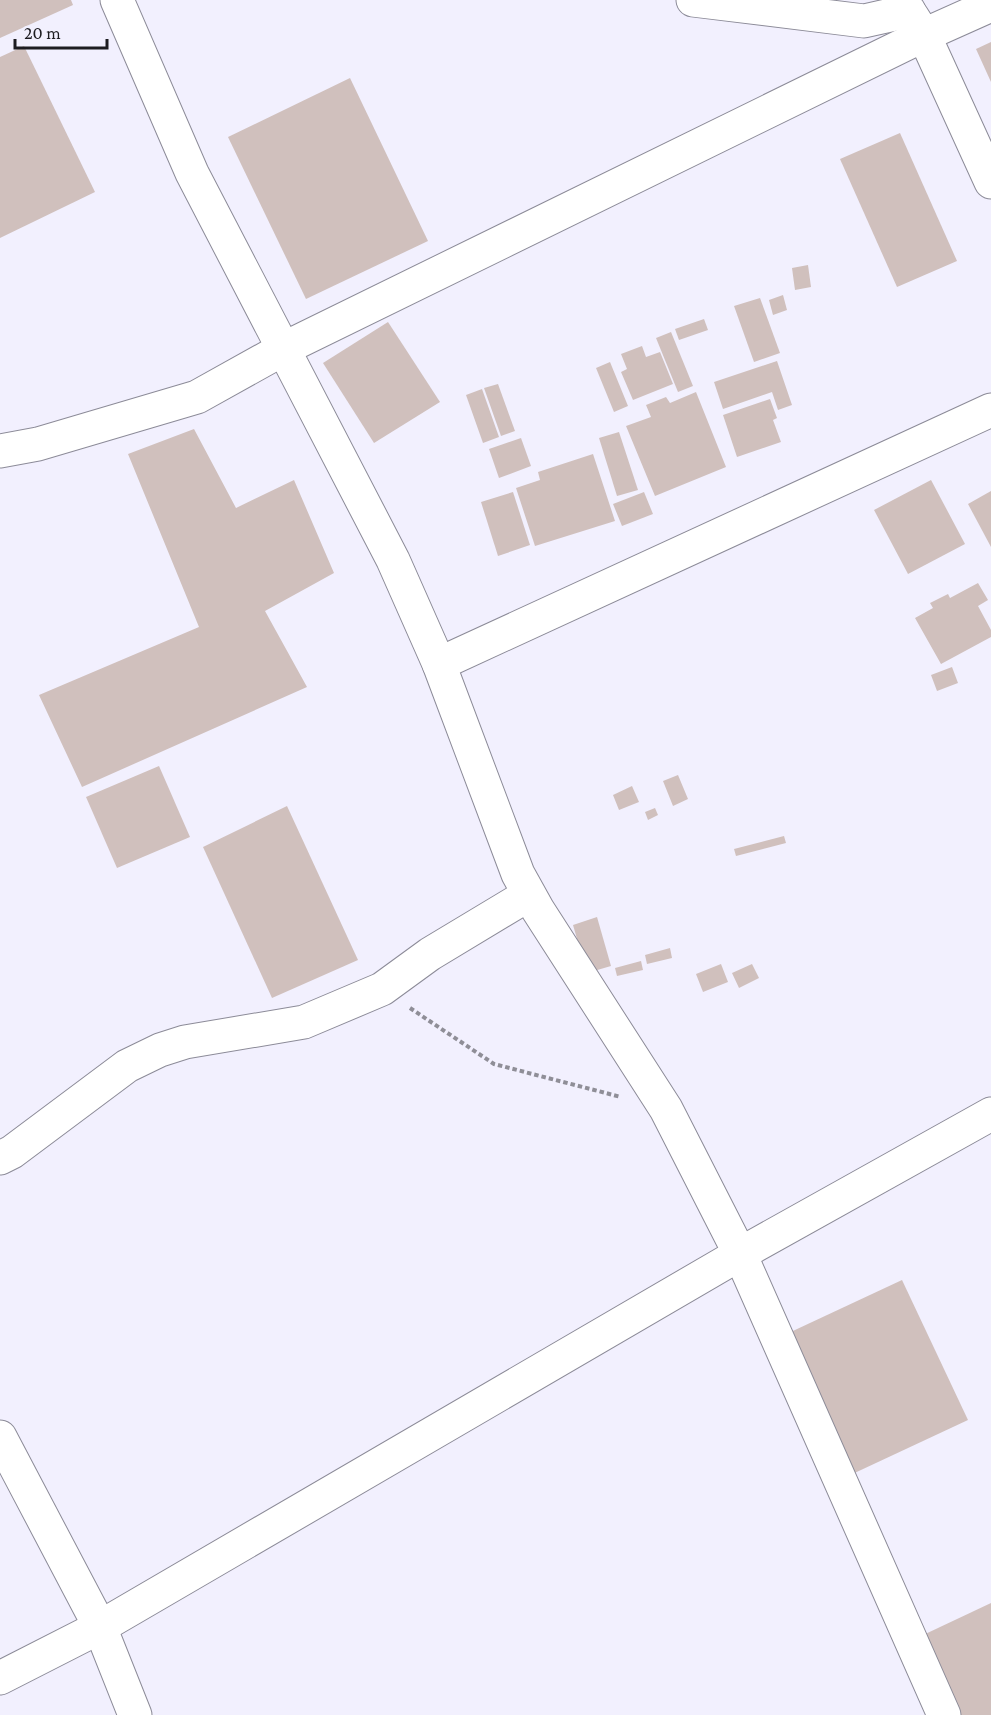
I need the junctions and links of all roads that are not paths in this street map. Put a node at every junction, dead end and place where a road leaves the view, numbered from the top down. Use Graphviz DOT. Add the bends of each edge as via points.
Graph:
graph roads {
  1 [pos="117,0"];
  2 [pos="693,0"];
  3 [pos="991,5"];
  4 [pos="912,15"];
  5 [pos="991,182"];
  6 [pos="285,348"];
  7 [pos="991,410"];
  8 [pos="0,451"];
  9 [pos="439,664"];
  10 [pos="528,895"];
  11 [pos="991,1114"];
  12 [pos="0,1158"];
  13 [pos="740,1254"];
  14 [pos="0,1437"];
  15 [pos="100,1627"];
  16 [pos="0,1677"];
  17 [pos="135,1715"];
  18 [pos="944,1715"];
  1 -- 6 [label="street" via="192,173"];
  2 -- 4 [label="street" via="864,21"];
  3 -- 4 [label="street"];
  4 -- 5 [label="street"];
  4 -- 6 [label="street"];
  6 -- 8 [label="street" via="197,397 38,444"];
  6 -- 9 [label="street" via="393,560"];
  7 -- 9 [label="street"];
  9 -- 10 [label="street"];
  10 -- 12 [label="street" via="430,954 382,989 304,1022 185,1042 127,1066"];
  10 -- 13 [label="street" via="666,1109"];
  11 -- 13 [label="street"];
  13 -- 15 [label="street"];
  13 -- 18 [label="street"];
  14 -- 15 [label="street"];
  15 -- 16 [label="street"];
  15 -- 17 [label="street"];
}
